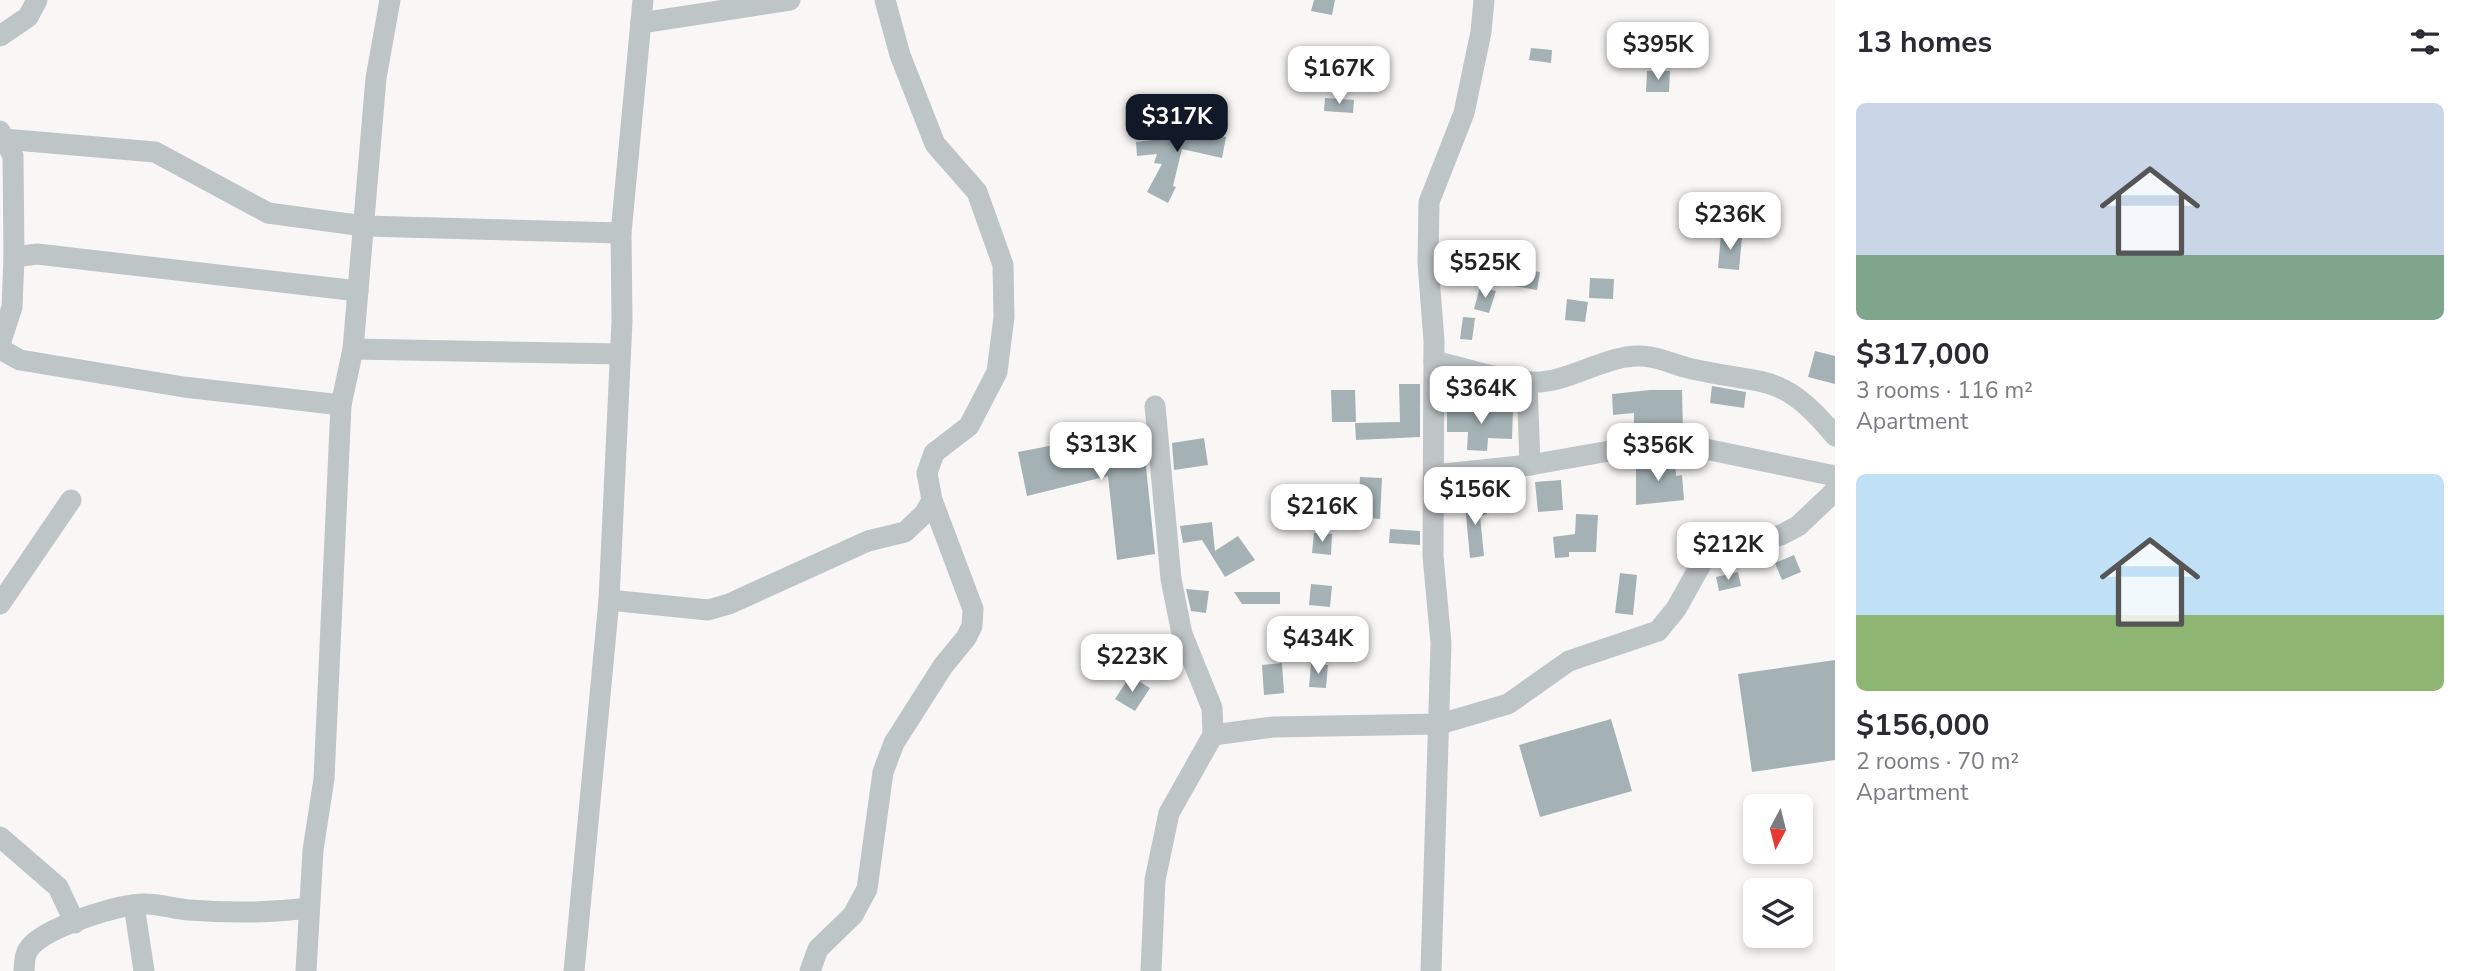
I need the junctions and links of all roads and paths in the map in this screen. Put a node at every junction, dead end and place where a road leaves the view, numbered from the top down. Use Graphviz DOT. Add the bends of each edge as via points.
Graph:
graph roads {
  1 [pos="37,0"];
  2 [pos="390,0"];
  3 [pos="642,0"];
  4 [pos="790,0"];
  5 [pos="885,0"];
  6 [pos="1484,0"];
  7 [pos="640,23"];
  8 [pos="0,36"];
  9 [pos="2,135"];
  10 [pos="364,226"];
  11 [pos="621,233"];
  12 [pos="14,257"];
  13 [pos="358,291"];
  14 [pos="0,344"];
  15 [pos="0,349"];
  16 [pos="354,349"];
  17 [pos="620,354"];
  18 [pos="1434,361"];
  19 [pos="1527,381"];
  20 [pos="341,405"];
  21 [pos="1155,406"];
  22 [pos="1835,436"];
  23 [pos="1530,465"];
  24 [pos="1434,475"];
  25 [pos="1835,476"];
  26 [pos="1835,491"];
  27 [pos="71,500"];
  28 [pos="932,500"];
  29 [pos="609,600"];
  30 [pos="0,604"];
  31 [pos="1440,724"];
  32 [pos="1213,735"];
  33 [pos="0,837"];
  34 [pos="134,905"];
  35 [pos="307,908"];
  36 [pos="75,923"];
  37 [pos="24,971"];
  38 [pos="144,971"];
  39 [pos="306,971"];
  40 [pos="574,971"];
  41 [pos="810,971"];
  42 [pos="1151,971"];
  43 [pos="1431,971"];
  1 -- 8 [label="street" via="29,17"];
  2 -- 10 [label="street" via="376,78"];
  3 -- 7 [label="street"];
  4 -- 7 [label="street"];
  5 -- 28 [label="street" via="900,55 935,144 977,191 1003,265 1004,317 997,372 969,426 933,453 927,473"];
  6 -- 18 [label="street" via="1464,113 1429,202"];
  7 -- 11 [label="street"];
  9 -- 10 [label="street" via="155,152 268,213"];
  9 -- 12 [label="street" via="13,156"];
  10 -- 11 [label="street"];
  10 -- 13 [label="street"];
  11 -- 17 [label="street"];
  12 -- 13 [label="street" via="37,254"];
  12 -- 14 [label="street" via="12,307"];
  13 -- 16 [label="street"];
  15 -- 20 [label="street" via="20,360 176,386"];
  16 -- 17 [label="street"];
  16 -- 20 [label="street"];
  17 -- 29 [label="street"];
  18 -- 19 [label="street"];
  18 -- 24 [label="street"];
  19 -- 22 [label="street" via="1651,355 1689,369 1770,382 1793,393"];
  19 -- 23 [label="street"];
  20 -- 35 [label="street" via="324,779"];
  21 -- 32 [label="street" via="1171,579 1182,634 1212,708"];
  23 -- 24 [label="street"];
  23 -- 25 [label="street" via="1615,450 1690,446"];
  24 -- 31 [label="street"];
  26 -- 31 [label="street" via="1798,526 1781,535 1728,547 1704,559 1658,631 1569,661 1508,704"];
  27 -- 30 [label="street"];
  28 -- 29 [label="street" via="905,532 868,541 729,604 708,610"];
  28 -- 41 [label="street" via="973,609 972,626 894,743 883,772 867,889 853,915 818,948"];
  29 -- 40 [label="street"];
  31 -- 32 [label="street" via="1273,727"];
  31 -- 43 [label="street"];
  32 -- 42 [label="street" via="1169,813 1155,880"];
  33 -- 36 [label="street" via="58,887"];
  34 -- 35 [label="street" via="278,912"];
  34 -- 36 [label="street"];
  34 -- 38 [label="street"];
  35 -- 39 [label="street"];
  36 -- 37 [label="street" via="32,944 25,954"];
}
